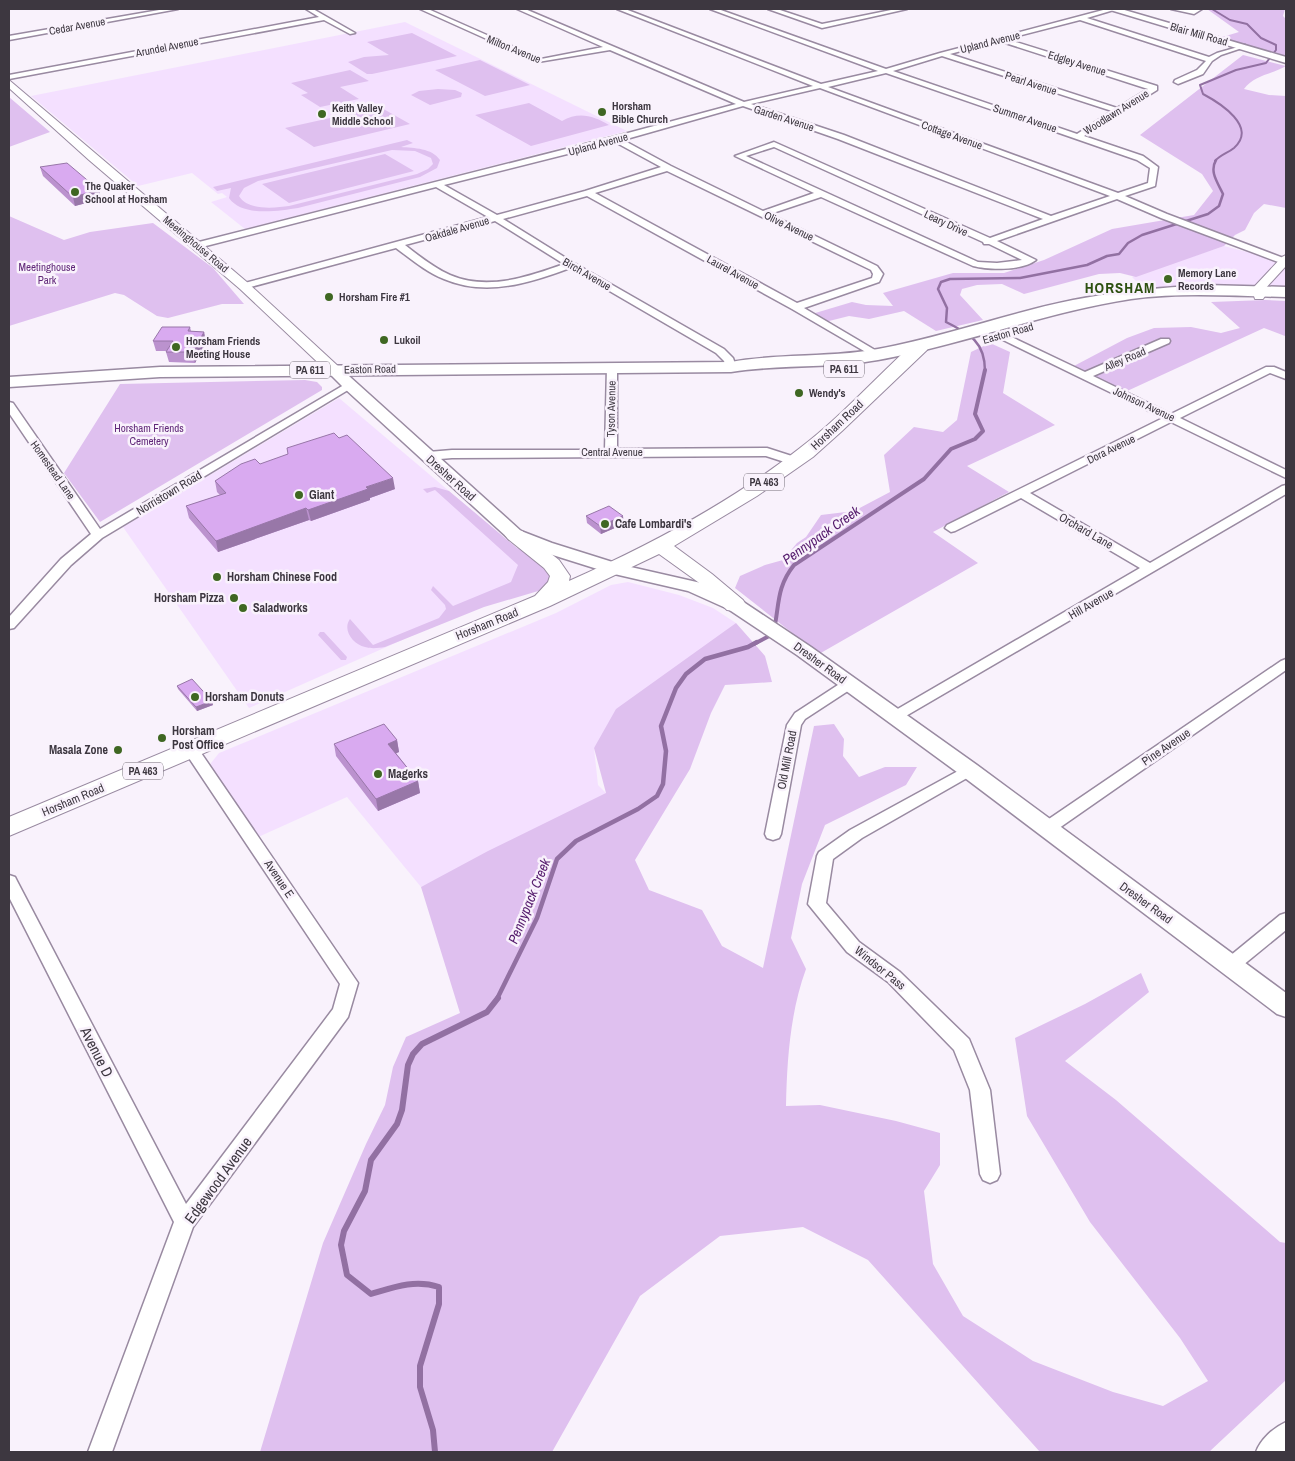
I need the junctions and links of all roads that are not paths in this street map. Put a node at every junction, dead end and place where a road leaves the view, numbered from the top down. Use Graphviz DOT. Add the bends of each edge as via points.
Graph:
graph roads {
  1 [pos="175,9"];
  2 [pos="309,9"];
  3 [pos="423,9"];
  4 [pos="520,9"];
  5 [pos="620,9"];
  6 [pos="713,9"];
  7 [pos="772,9"];
  8 [pos="904,9"];
  9 [pos="1113,9"];
  10 [pos="1174,9"];
  11 [pos="1199,9"];
  12 [pos="326,18"];
  13 [pos="1080,18"];
  14 [pos="352,33"];
  15 [pos="9,38"];
  16 [pos="999,39"];
  17 [pos="1243,46"];
  18 [pos="609,48"];
  19 [pos="942,54"];
  20 [pos="1210,60"];
  21 [pos="1286,60"];
  22 [pos="886,71"];
  23 [pos="9,77"];
  24 [pos="1178,82"];
  25 [pos="9,83"];
  26 [pos="820,86"];
  27 [pos="1154,88"];
  28 [pos="743,104"];
  29 [pos="1120,111"];
  30 [pos="1079,136"];
  31 [pos="616,139"];
  32 [pos="668,168"];
  33 [pos="438,185"];
  34 [pos="588,193"];
  35 [pos="823,193"];
  36 [pos="1116,195"];
  37 [pos="764,213"];
  38 [pos="496,218"];
  39 [pos="1052,220"];
  40 [pos="987,242"];
  41 [pos="198,245"];
  42 [pos="398,245"];
  43 [pos="1285,260"];
  44 [pos="571,265"];
  45 [pos="244,286"];
  46 [pos="1286,292"];
  47 [pos="1259,293"];
  48 [pos="1286,298"];
  49 [pos="796,307"];
  50 [pos="995,331"];
  51 [pos="1165,341"];
  52 [pos="958,342"];
  53 [pos="921,346"];
  54 [pos="876,355"];
  55 [pos="906,361"];
  56 [pos="612,367"];
  57 [pos="731,367"];
  58 [pos="334,370"];
  59 [pos="1084,376"];
  60 [pos="1286,376"];
  61 [pos="9,382"];
  62 [pos="349,386"];
  63 [pos="9,405"];
  64 [pos="1174,419"];
  65 [pos="611,452"];
  66 [pos="428,456"];
  67 [pos="794,461"];
  68 [pos="1286,474"];
  69 [pos="1286,489"];
  70 [pos="1022,493"];
  71 [pos="952,528"];
  72 [pos="98,535"];
  73 [pos="514,535"];
  74 [pos="662,545"];
  75 [pos="617,569"];
  76 [pos="1151,569"];
  77 [pos="540,603"];
  78 [pos="741,608"];
  79 [pos="9,626"];
  80 [pos="1286,664"];
  81 [pos="849,684"];
  82 [pos="894,717"];
  83 [pos="192,751"];
  84 [pos="969,770"];
  85 [pos="9,827"];
  86 [pos="1046,829"];
  87 [pos="773,834"];
  88 [pos="9,881"];
  89 [pos="1286,920"];
  90 [pos="1231,965"];
  91 [pos="1286,1007"];
  92 [pos="342,1012"];
  93 [pos="990,1174"];
  94 [pos="185,1222"];
  95 [pos="1286,1434"];
  96 [pos="100,1452"];
  97 [pos="1268,1452"];
  1 -- 15 [label="street, Cedar Avenue"];
  2 -- 12 [label="street"];
  3 -- 18 [label="street, Milton Avenue" via="540,61"];
  4 -- 18 [label="street, Garden Avenue"];
  5 -- 26 [label="street, Cottage Avenue"];
  6 -- 22 [label="street, Summer Avenue"];
  7 -- 8 [label="street" via="822,26"];
  9 -- 13 [label="street, Upland Avenue"];
  9 -- 17 [label="main road, Blair Mill Road"];
  10 -- 11 [label="street" via="1194,12"];
  12 -- 14 [label="street"];
  12 -- 23 [label="street, Arundel Avenue"];
  13 -- 16 [label="street, Upland Avenue"];
  13 -- 20 [label="street"];
  16 -- 19 [label="street, Upland Avenue"];
  16 -- 27 [label="street, Edgley Avenue"];
  17 -- 20 [label="street"];
  17 -- 21 [label="main road, Blair Mill Road"];
  18 -- 28 [label="street, Garden Avenue"];
  19 -- 22 [label="street, Upland Avenue"];
  19 -- 29 [label="street, Pearl Avenue"];
  20 -- 24 [label="street" via="1200,72"];
  22 -- 26 [label="street, Upland Avenue"];
  22 -- 30 [label="street, Summer Avenue"];
  25 -- 41 [label="street, Meetinghouse Road"];
  26 -- 28 [label="street, Upland Avenue"];
  26 -- 36 [label="street, Cottage Avenue"];
  27 -- 29 [label="street, Woodlawn Avenue"];
  28 -- 31 [label="street, Upland Avenue"];
  28 -- 39 [label="street, Garden Avenue" via="840,137"];
  29 -- 30 [label="street, Woodlawn Avenue"];
  30 -- 36 [label="street, Summer Avenue" via="1140,158 1154,167 1152,184"];
  31 -- 32 [label="street, Olive Avenue"];
  31 -- 33 [label="street, Upland Avenue"];
  32 -- 34 [label="street, Oakdale Avenue"];
  32 -- 37 [label="street, Olive Avenue"];
  33 -- 38 [label="street, Birch Avenue"];
  33 -- 41 [label="street, Upland Avenue"];
  34 -- 38 [label="street, Oakdale Avenue"];
  34 -- 49 [label="street, Laurel Avenue"];
  35 -- 37 [label="street"];
  35 -- 40 [label="street, Leary Drive" via="976,264 1009,267 1031,260"];
  35 -- 40 [label="street, Leary Drive" via="739,156 774,144"];
  36 -- 39 [label="street, Summer Avenue"];
  36 -- 43 [label="street, Cottage Avenue"];
  37 -- 49 [label="street, Olive Avenue" via="874,268 878,274 876,280"];
  38 -- 42 [label="street, Oakdale Avenue"];
  38 -- 44 [label="street, Birch Avenue"];
  39 -- 40 [label="street, Summer Avenue"];
  41 -- 45 [label="street, Meetinghouse Road"];
  42 -- 44 [label="street" via="446,276 474,283 525,281"];
  42 -- 45 [label="street, Oakdale Avenue"];
  43 -- 47 [label="street"];
  44 -- 57 [label="street, Birch Avenue" via="720,351"];
  45 -- 58 [label="street, Meetinghouse Road"];
  46 -- 47 [label="highway, Easton Road / PA 611"];
  47 -- 48 [label="highway, Easton Road / PA 611"];
  47 -- 50 [label="highway, Easton Road / PA 611" via="1134,302"];
  49 -- 54 [label="street, Laurel Avenue"];
  50 -- 52 [label="highway, Easton Road / PA 611"];
  50 -- 59 [label="street, Johnson Avenue"];
  51 -- 59 [label="street, Alley Road"];
  52 -- 53 [label="highway, Easton Road / PA 611"];
  52 -- 55 [label="highway, Easton Road / PA 611"];
  53 -- 54 [label="highway, Easton Road / PA 611"];
  53 -- 55 [label="main road, Horsham Road / PA 463"];
  54 -- 57 [label="highway, Easton Road / PA 611"];
  55 -- 57 [label="highway, Easton Road / PA 611" via="839,370 792,372"];
  55 -- 67 [label="main road, Horsham Road / PA 463"];
  56 -- 57 [label="highway, Easton Road / PA 611"];
  56 -- 58 [label="highway, Easton Road / PA 611"];
  56 -- 65 [label="street, Tyson Avenue"];
  58 -- 61 [label="highway, Easton Road / PA 611" via="160,372"];
  58 -- 62 [label="main road, Dresher Road"];
  59 -- 64 [label="street, Johnson Avenue"];
  60 -- 64 [label="street, Dora Avenue" via="1270,369"];
  62 -- 66 [label="main road, Dresher Road"];
  62 -- 72 [label="street, Norristown Road"];
  63 -- 72 [label="street, Homestead Lane"];
  64 -- 68 [label="street, Johnson Avenue"];
  64 -- 70 [label="street, Dora Avenue"];
  65 -- 66 [label="street, Central Avenue"];
  65 -- 67 [label="street, Central Avenue" via="767,452"];
  66 -- 73 [label="main road, Dresher Road"];
  67 -- 74 [label="main road, Horsham Road / PA 463" via="714,515"];
  69 -- 76 [label="street, Hill Avenue"];
  70 -- 71 [label="street, Dora Avenue"];
  70 -- 76 [label="street, Orchard Lane"];
  72 -- 79 [label="street, Norristown Road" via="66,562"];
  73 -- 75 [label="main road, Dresher Road"];
  73 -- 77 [label="main road" via="554,567 560,576 558,584"];
  74 -- 75 [label="main road, Horsham Road / PA 463"];
  74 -- 78 [label="main road"];
  75 -- 77 [label="main road, Horsham Road / PA 463"];
  75 -- 78 [label="main road, Dresher Road" via="694,587"];
  76 -- 82 [label="street, Hill Avenue"];
  77 -- 83 [label="main road, Horsham Road / PA 463" via="330,689"];
  78 -- 81 [label="main road, Dresher Road"];
  80 -- 86 [label="street, Pine Avenue"];
  81 -- 82 [label="main road, Dresher Road"];
  81 -- 87 [label="street, Old Mill Road" via="800,716 794,725"];
  82 -- 84 [label="main road, Dresher Road"];
  83 -- 85 [label="main road, Horsham Road / PA 463"];
  83 -- 92 [label="street, Avenue E" via="349,983"];
  84 -- 86 [label="main road, Dresher Road"];
  84 -- 93 [label="street, Windsor Pass" via="856,834 825,856 817,904 853,946 894,977 962,1045 980,1090"];
  86 -- 90 [label="main road, Dresher Road"];
  88 -- 94 [label="street, Avenue D"];
  89 -- 90 [label="street"];
  90 -- 91 [label="main road, Dresher Road"];
  92 -- 94 [label="street, Edgewood Avenue"];
  94 -- 96 [label="street, Edgewood Avenue"];
  95 -- 97 [label="street"];
}
